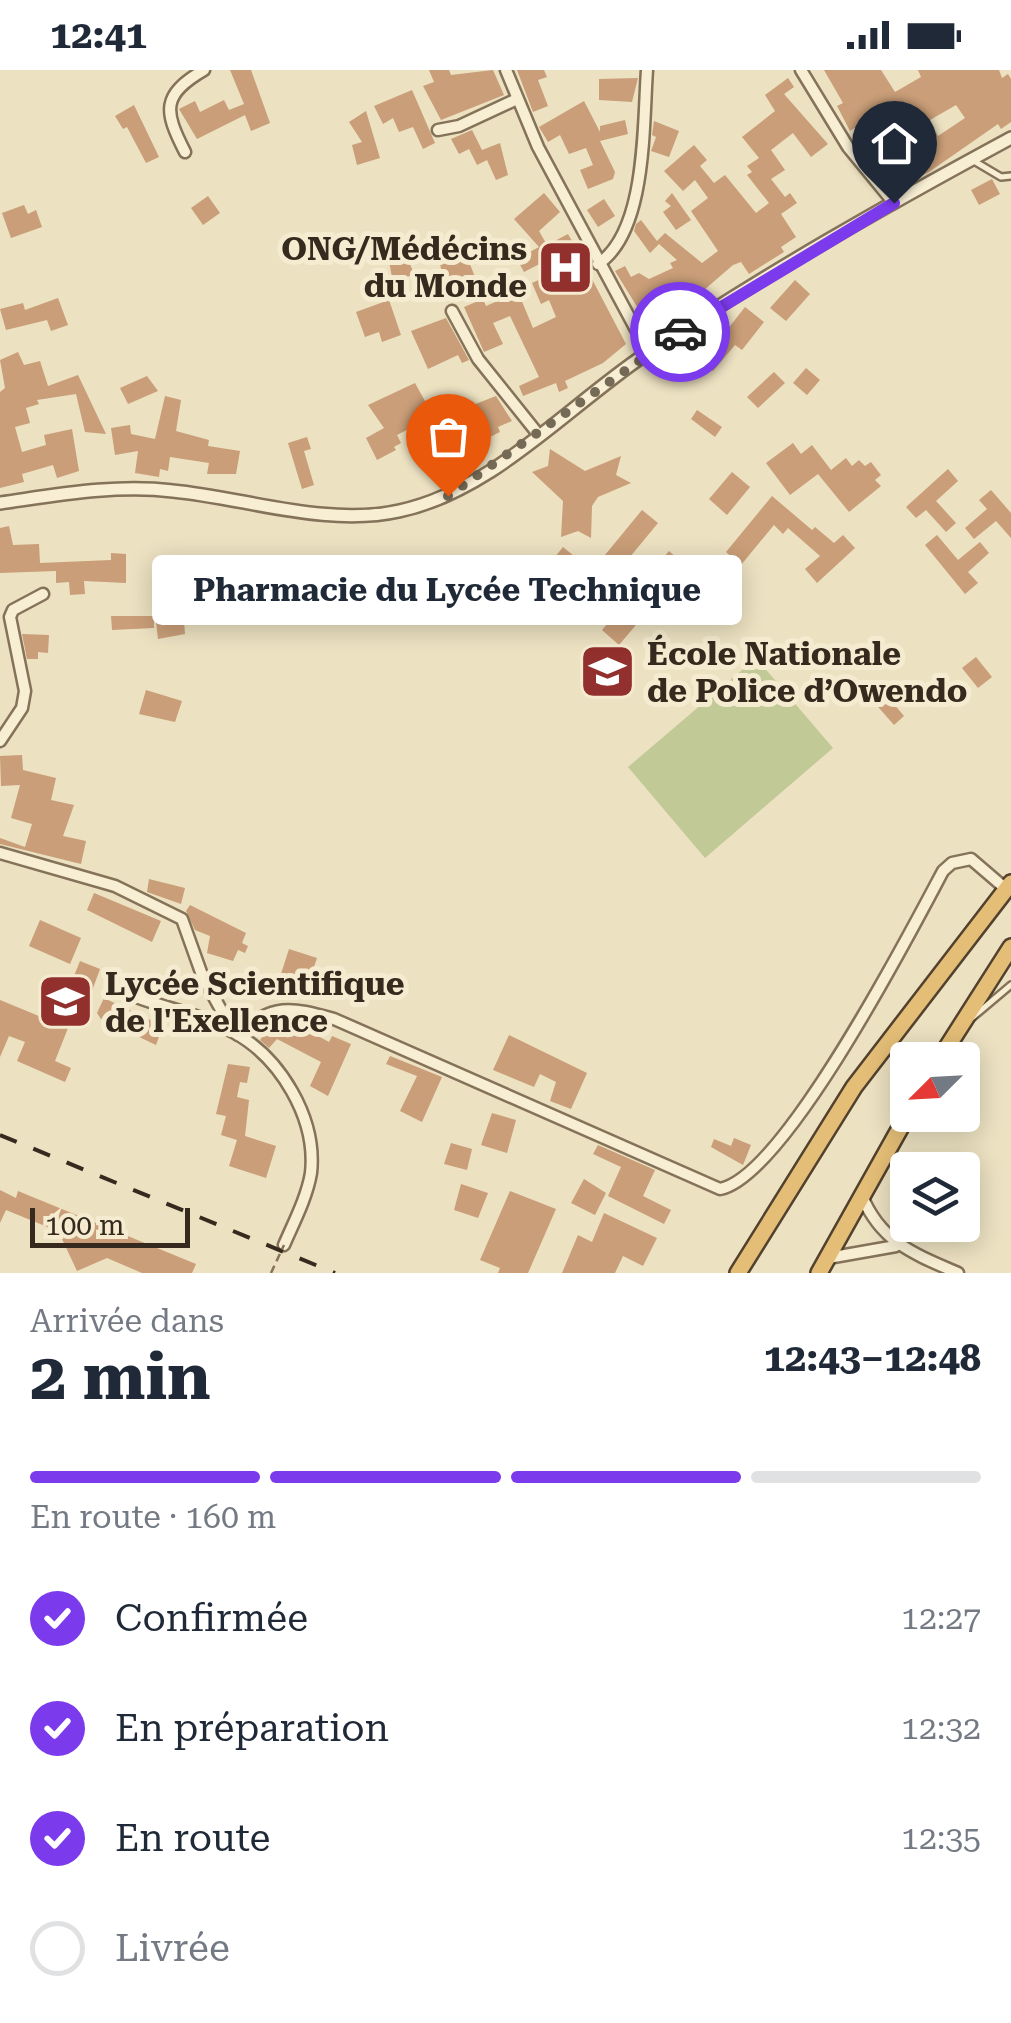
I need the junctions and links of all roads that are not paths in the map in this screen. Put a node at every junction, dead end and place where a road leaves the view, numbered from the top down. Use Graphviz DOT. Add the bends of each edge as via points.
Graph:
graph roads {
  1 [pos="204,70"];
  2 [pos="506,70"];
  3 [pos="647,70"];
  4 [pos="801,70"];
  5 [pos="515,100"];
  6 [pos="438,130"];
  7 [pos="1011,138"];
  8 [pos="185,152"];
  9 [pos="972,159"];
  10 [pos="1011,176"];
  11 [pos="894,203"];
  12 [pos="598,264"];
  13 [pos="452,311"];
  14 [pos="648,352"];
  15 [pos="538,434"];
  16 [pos="0,503"];
  17 [pos="43,594"];
  18 [pos="5,617"];
  19 [pos="0,742"];
  20 [pos="0,853"];
  21 [pos="1008,886"];
  22 [pos="1011,947"];
  23 [pos="1011,985"];
  24 [pos="139,998"];
  25 [pos="956,1032"];
  26 [pos="235,1033"];
  27 [pos="950,1042"];
  28 [pos="897,1132"];
  29 [pos="861,1194"];
  30 [pos="284,1245"];
  31 [pos="896,1246"];
  32 [pos="823,1266"];
  33 [pos="738,1273"];
  34 [pos="958,1273"];
  1 -- 8 [label="street" via="172,96 167,113"];
  2 -- 5 [label="street"];
  3 -- 12 [label="street" via="639,172 626,231"];
  4 -- 11 [label="street" via="848,147"];
  5 -- 6 [label="street"];
  5 -- 12 [label="street"];
  7 -- 9 [label="street"];
  9 -- 10 [label="lane"];
  9 -- 11 [label="street"];
  11 -- 14 [label="street"];
  12 -- 14 [label="street"];
  13 -- 15 [label="street" via="478,360"];
  14 -- 15 [label="street"];
  15 -- 16 [label="street" via="459,490 386,514 137,488"];
  17 -- 18 [label="street"];
  18 -- 19 [label="street" via="25,691"];
  20 -- 26 [label="street" via="114,886 182,919 202,975"];
  21 -- 26 [label="street" via="971,858 943,871 859,1029 745,1178 720,1189 334,1019 288,1009 266,1012"];
  21 -- 33 [label="highway" via="854,1086"];
  22 -- 25 [label="highway"];
  23 -- 25 [label="lane"];
  24 -- 26 [label="street"];
  25 -- 27 [label="highway"];
  26 -- 30 [label="street" via="281,1075 308,1132 310,1176"];
  28 -- 29 [label="highway"];
  29 -- 31 [label="street"];
  29 -- 32 [label="highway"];
  31 -- 32 [label="street"];
  31 -- 34 [label="street"];
}
